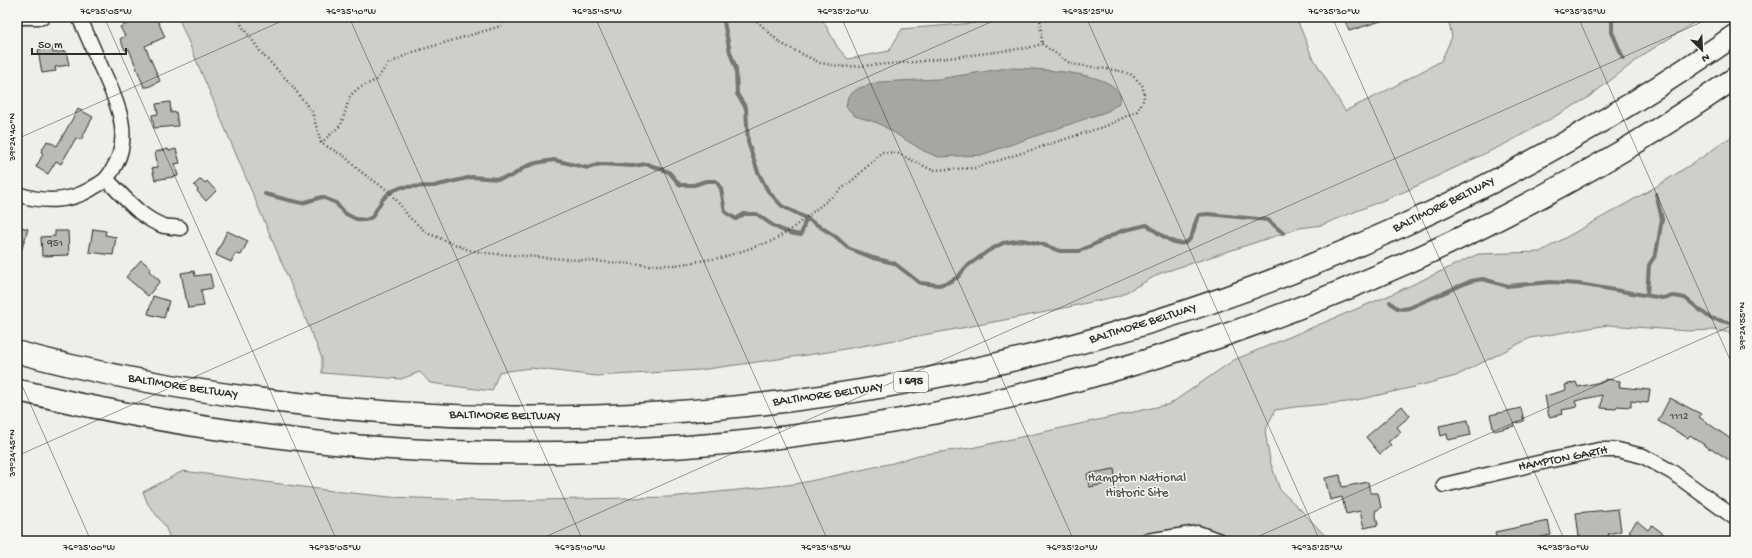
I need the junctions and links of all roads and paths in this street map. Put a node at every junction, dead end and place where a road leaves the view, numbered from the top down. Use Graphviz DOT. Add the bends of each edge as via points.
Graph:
graph roads {
  1 [pos="17,17"];
  2 [pos="43,17"];
  3 [pos="79,17"];
  4 [pos="238,17"];
  5 [pos="510,17"];
  6 [pos="753,17"];
  7 [pos="1040,17"];
  8 [pos="1735,35"];
  9 [pos="1042,44"];
  10 [pos="1735,78"];
  11 [pos="322,143"];
  12 [pos="106,179"];
  13 [pos="17,194"];
  14 [pos="180,228"];
  15 [pos="17,352"];
  16 [pos="17,390"];
  17 [pos="1444,485"];
  18 [pos="1735,518"];
  19 [pos="1148,541"];
  20 [pos="1220,541"];
  1 -- 2 [label="street"];
  3 -- 12 [label="street" via="116,101 121,120 123,138 118,160"];
  4 -- 11 [label="path" via="263,56 290,83 312,112"];
  5 -- 11 [label="path" via="501,26 410,53 388,64 376,80 350,96 341,125"];
  6 -- 9 [label="path" via="780,43 820,63 845,67 915,62"];
  7 -- 9 [label="path"];
  8 -- 15 [label="highway, BALTIMORE BELTWAY / I 695" via="1613,116 1534,161 1451,204 1356,247 1264,284 1168,318 1005,363 897,385 809,399 718,409 611,416 451,416 386,413 213,393 123,377"];
  9 -- 11 [label="path" via="1071,64 1132,75 1143,86 1144,99 1137,110 1106,126 975,168 932,170 898,153 882,152 854,179 790,231 772,241 724,257 676,265 546,258 469,250 426,233 409,217 390,192 361,172 344,156"];
  10 -- 16 [label="highway" via="1631,146 1550,192 1467,235 1371,279 1276,317 1177,352 1016,396 905,419 815,434 652,449 535,453 450,451 325,443 212,428 113,411"];
  12 -- 13 [label="street" via="88,191 70,198 48,201"];
  12 -- 14 [label="street" via="153,222"];
  17 -- 18 [label="street, HAMPTON GARTH" via="1599,450 1618,450 1643,456 1672,472"];
  19 -- 20 [label="street" via="1198,533"];
}
